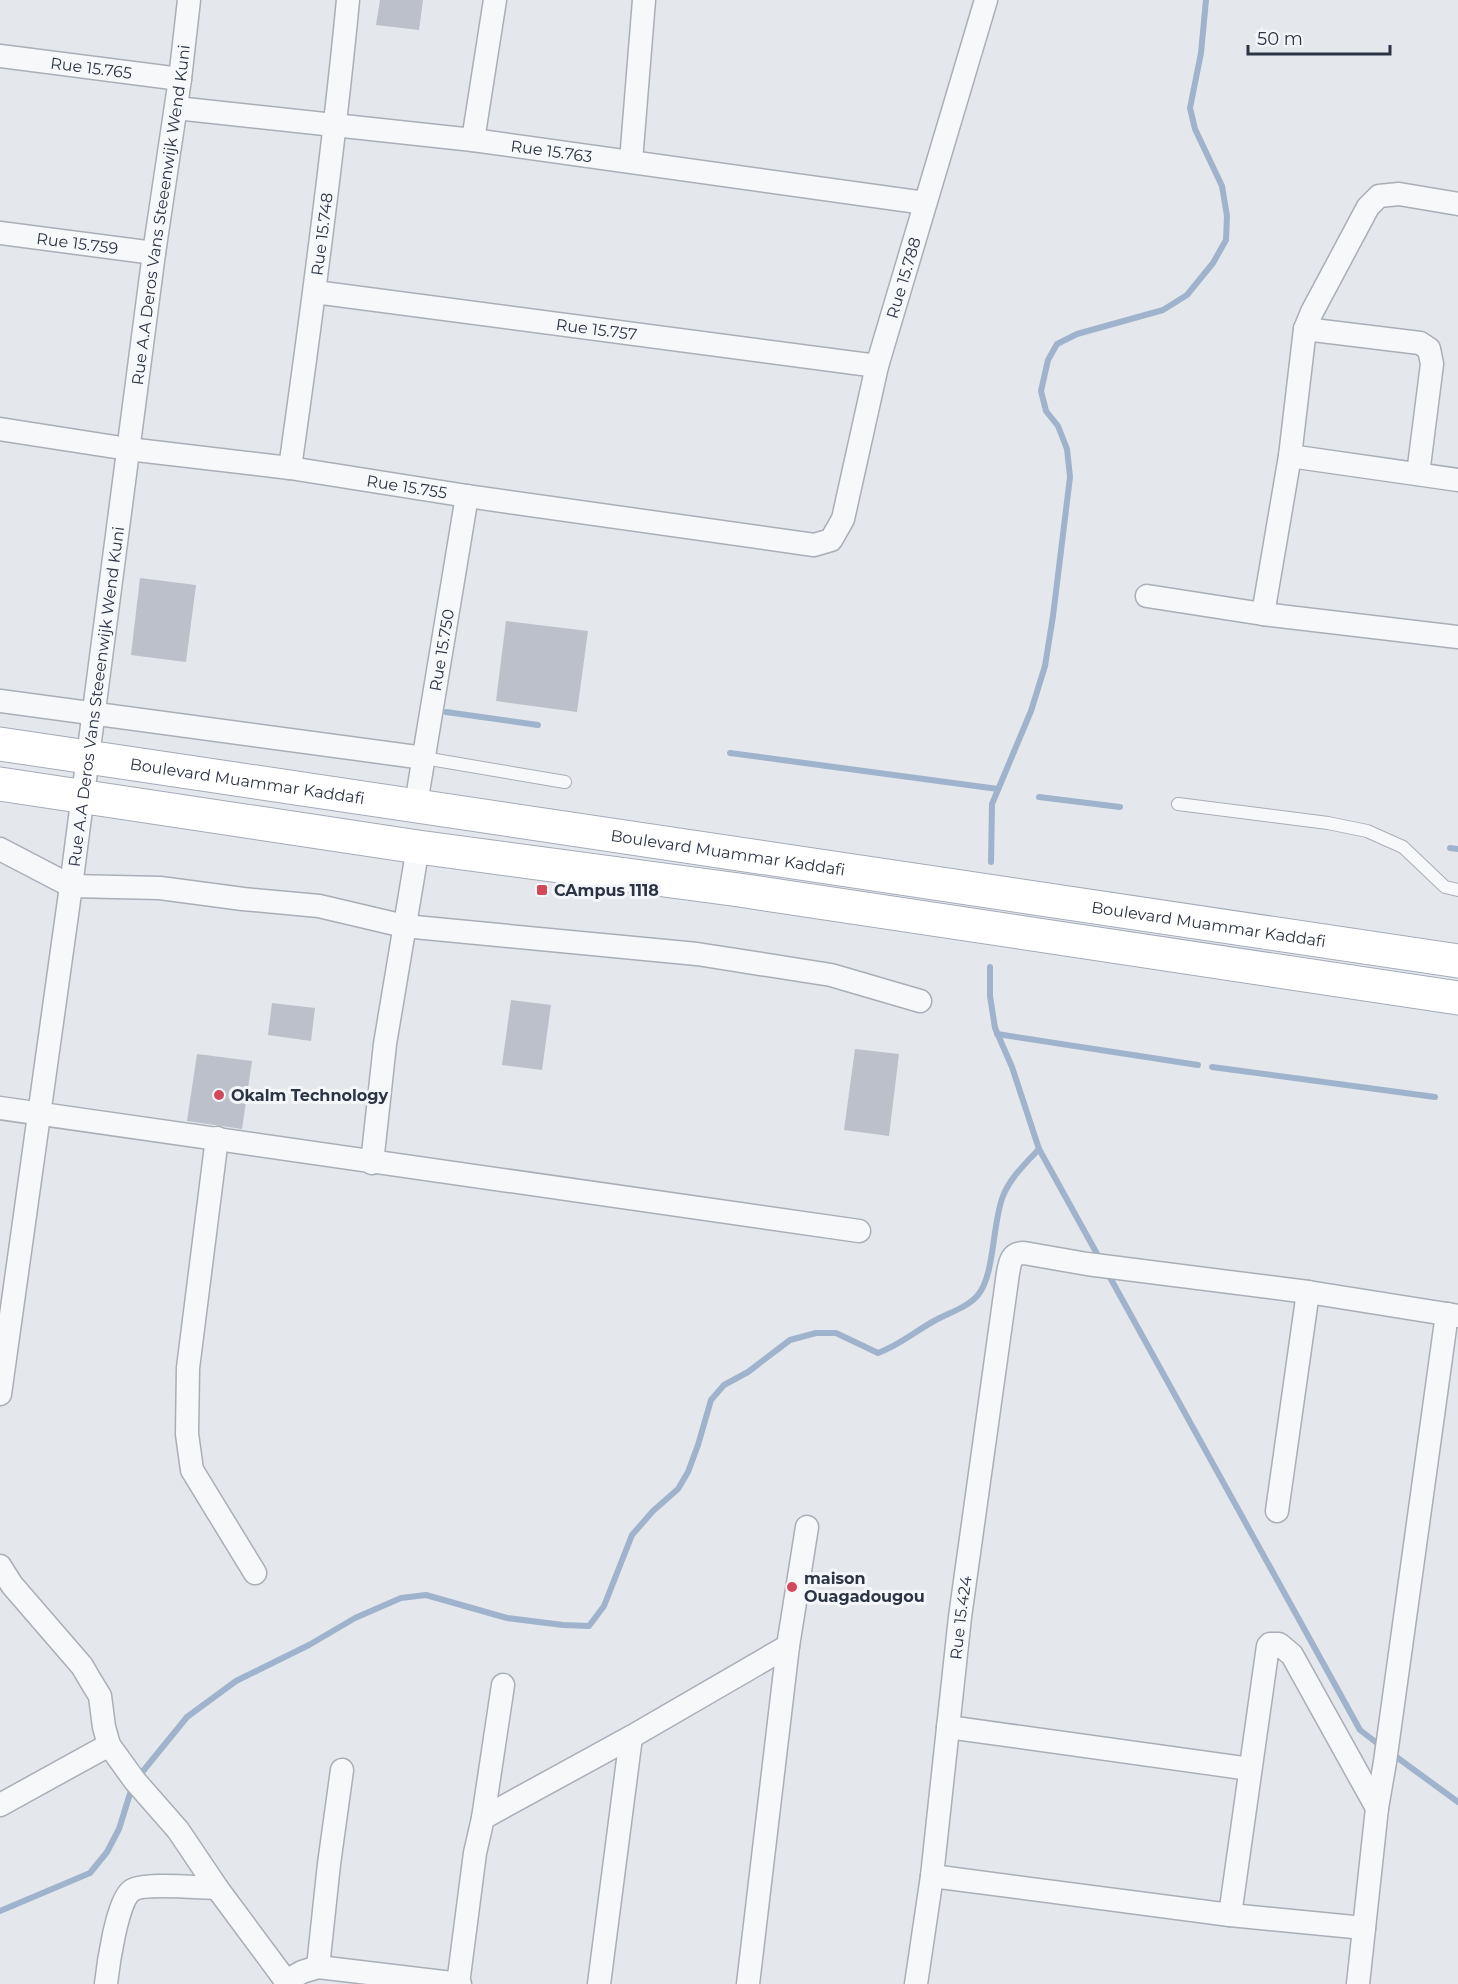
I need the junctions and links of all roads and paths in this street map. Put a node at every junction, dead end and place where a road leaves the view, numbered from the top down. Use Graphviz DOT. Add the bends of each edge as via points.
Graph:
graph roads {
  1 [pos="189,0"];
  2 [pos="348,0"];
  3 [pos="495,0"];
  4 [pos="644,0"];
  5 [pos="986,0"];
  6 [pos="0,56"];
  7 [pos="180,80"];
  8 [pos="176,108"];
  9 [pos="336,126"];
  10 [pos="473,140"];
  11 [pos="631,161"];
  12 [pos="926,203"];
  13 [pos="1458,204"];
  14 [pos="0,233"];
  15 [pos="154,253"];
  16 [pos="315,292"];
  17 [pos="1305,329"];
  18 [pos="877,366"];
  19 [pos="0,429"];
  20 [pos="128,449"];
  21 [pos="1290,456"];
  22 [pos="290,468"];
  23 [pos="1418,474"];
  24 [pos="1458,480"];
  25 [pos="467,496"];
  26 [pos="814,545"];
  27 [pos="1147,596"];
  28 [pos="1263,614"];
  29 [pos="1458,637"];
  30 [pos="0,701"];
  31 [pos="93,713"];
  32 [pos="0,744"];
  33 [pos="87,756"];
  34 [pos="424,758"];
  35 [pos="565,782"];
  36 [pos="0,784"];
  37 [pos="82,796"];
  38 [pos="416,804"];
  39 [pos="1178,804"];
  40 [pos="418,846"];
  41 [pos="0,849"];
  42 [pos="71,886"];
  43 [pos="1458,890"];
  44 [pos="404,926"];
  45 [pos="1458,960"];
  46 [pos="1458,998"];
  47 [pos="920,1001"];
  48 [pos="0,1108"];
  49 [pos="39,1114"];
  50 [pos="217,1138"];
  51 [pos="372,1163"];
  52 [pos="859,1231"];
  53 [pos="1308,1292"];
  54 [pos="1453,1315"];
  55 [pos="0,1394"];
  56 [pos="1276,1511"];
  57 [pos="807,1527"];
  58 [pos="255,1573"];
  59 [pos="4,1585"];
  60 [pos="788,1646"];
  61 [pos="503,1685"];
  62 [pos="948,1727"];
  63 [pos="631,1737"];
  64 [pos="109,1744"];
  65 [pos="1250,1769"];
  66 [pos="342,1770"];
  67 [pos="0,1805"];
  68 [pos="1377,1808"];
  69 [pos="483,1818"];
  70 [pos="932,1876"];
  71 [pos="218,1888"];
  72 [pos="1230,1916"];
  73 [pos="1364,1928"];
  74 [pos="318,1967"];
  75 [pos="286,1982"];
  76 [pos="106,1984"];
  77 [pos="459,1984"];
  78 [pos="599,1984"];
  79 [pos="748,1984"];
  80 [pos="916,1984"];
  81 [pos="1358,1984"];
  1 -- 7 [label="street, Rue A.A Deros Vans Steeenwijk Wend Kuni"];
  2 -- 9 [label="street, Rue 15.748"];
  3 -- 10 [label="street"];
  4 -- 11 [label="street"];
  5 -- 12 [label="street, Rue 15.788"];
  6 -- 7 [label="street, Rue 15.765"];
  7 -- 8 [label="street, Rue A.A Deros Vans Steeenwijk Wend Kuni"];
  8 -- 9 [label="street, Rue 15.763"];
  8 -- 15 [label="street, Rue A.A Deros Vans Steeenwijk Wend Kuni"];
  9 -- 10 [label="street, Rue 15.763"];
  9 -- 16 [label="street, Rue 15.748"];
  10 -- 11 [label="street, Rue 15.763"];
  11 -- 12 [label="street, Rue 15.763"];
  12 -- 18 [label="street, Rue 15.788"];
  13 -- 17 [label="street" via="1399,194 1379,196 1368,207"];
  14 -- 15 [label="street, Rue 15.759"];
  15 -- 20 [label="street, Rue A.A Deros Vans Steeenwijk Wend Kuni"];
  16 -- 18 [label="street, Rue 15.757"];
  16 -- 22 [label="street, Rue 15.748"];
  17 -- 21 [label="street"];
  17 -- 23 [label="street" via="1420,343 1429,349 1432,364"];
  18 -- 26 [label="street, Rue 15.788" via="843,519 831,540"];
  19 -- 20 [label="street, Rue 15.755"];
  20 -- 22 [label="street, Rue 15.755"];
  20 -- 31 [label="street, Rue A.A Deros Vans Steeenwijk Wend Kuni"];
  21 -- 23 [label="street"];
  21 -- 28 [label="street"];
  22 -- 25 [label="street, Rue 15.755"];
  23 -- 24 [label="street"];
  25 -- 26 [label="street, Rue 15.755"];
  25 -- 34 [label="street, Rue 15.750"];
  27 -- 28 [label="street"];
  28 -- 29 [label="street"];
  30 -- 31 [label="street"];
  31 -- 33 [label="street, Rue A.A Deros Vans Steeenwijk Wend Kuni"];
  31 -- 34 [label="street"];
  32 -- 33 [label="main road, Boulevard Muammar Kaddafi"];
  33 -- 37 [label="street, Rue A.A Deros Vans Steeenwijk Wend Kuni"];
  33 -- 38 [label="main road, Boulevard Muammar Kaddafi"];
  34 -- 35 [label="lane"];
  34 -- 38 [label="street, Rue 15.750"];
  36 -- 37 [label="main road"];
  37 -- 40 [label="main road"];
  37 -- 42 [label="street, Rue A.A Deros Vans Steeenwijk Wend Kuni"];
  38 -- 45 [label="main road, Boulevard Muammar Kaddafi"];
  39 -- 43 [label="lane" via="1367,831 1402,847 1444,887"];
  40 -- 44 [label="street"];
  40 -- 46 [label="main road"];
  41 -- 42 [label="street"];
  42 -- 44 [label="street" via="160,888 319,906"];
  42 -- 49 [label="street, Rue A.A Deros Vans Steeenwijk Wend Kuni"];
  44 -- 47 [label="street" via="697,954 831,975"];
  44 -- 51 [label="street" via="385,1044"];
  48 -- 49 [label="street"];
  49 -- 50 [label="street"];
  49 -- 55 [label="street, Rue A.A Deros Vans Steeenwijk Wend Kuni"];
  50 -- 51 [label="street"];
  50 -- 58 [label="street" via="188,1368 187,1434 192,1470"];
  51 -- 52 [label="street"];
  53 -- 54 [label="street"];
  53 -- 56 [label="street"];
  53 -- 62 [label="street, Rue 15.424" via="1016,1254 1008,1273 990,1393"];
  54 -- 68 [label="street"];
  57 -- 60 [label="street"];
  59 -- 64 [label="street" via="82,1666 100,1696"];
  60 -- 63 [label="street"];
  60 -- 79 [label="street"];
  61 -- 69 [label="street"];
  62 -- 65 [label="street"];
  62 -- 70 [label="street, Rue 15.424"];
  63 -- 69 [label="street"];
  63 -- 78 [label="street"];
  64 -- 67 [label="street"];
  64 -- 71 [label="street" via="178,1830"];
  65 -- 68 [label="street" via="1268,1646 1275,1643 1292,1655"];
  65 -- 72 [label="street"];
  66 -- 74 [label="street"];
  68 -- 73 [label="street"];
  69 -- 77 [label="street" via="475,1852"];
  70 -- 72 [label="street"];
  70 -- 80 [label="street, Rue 15.424"];
  71 -- 75 [label="street"];
  71 -- 76 [label="street" via="144,1886 131,1891 123,1902"];
  72 -- 73 [label="street"];
  73 -- 81 [label="street"];
  74 -- 75 [label="street"];
  74 -- 77 [label="street"];
}
